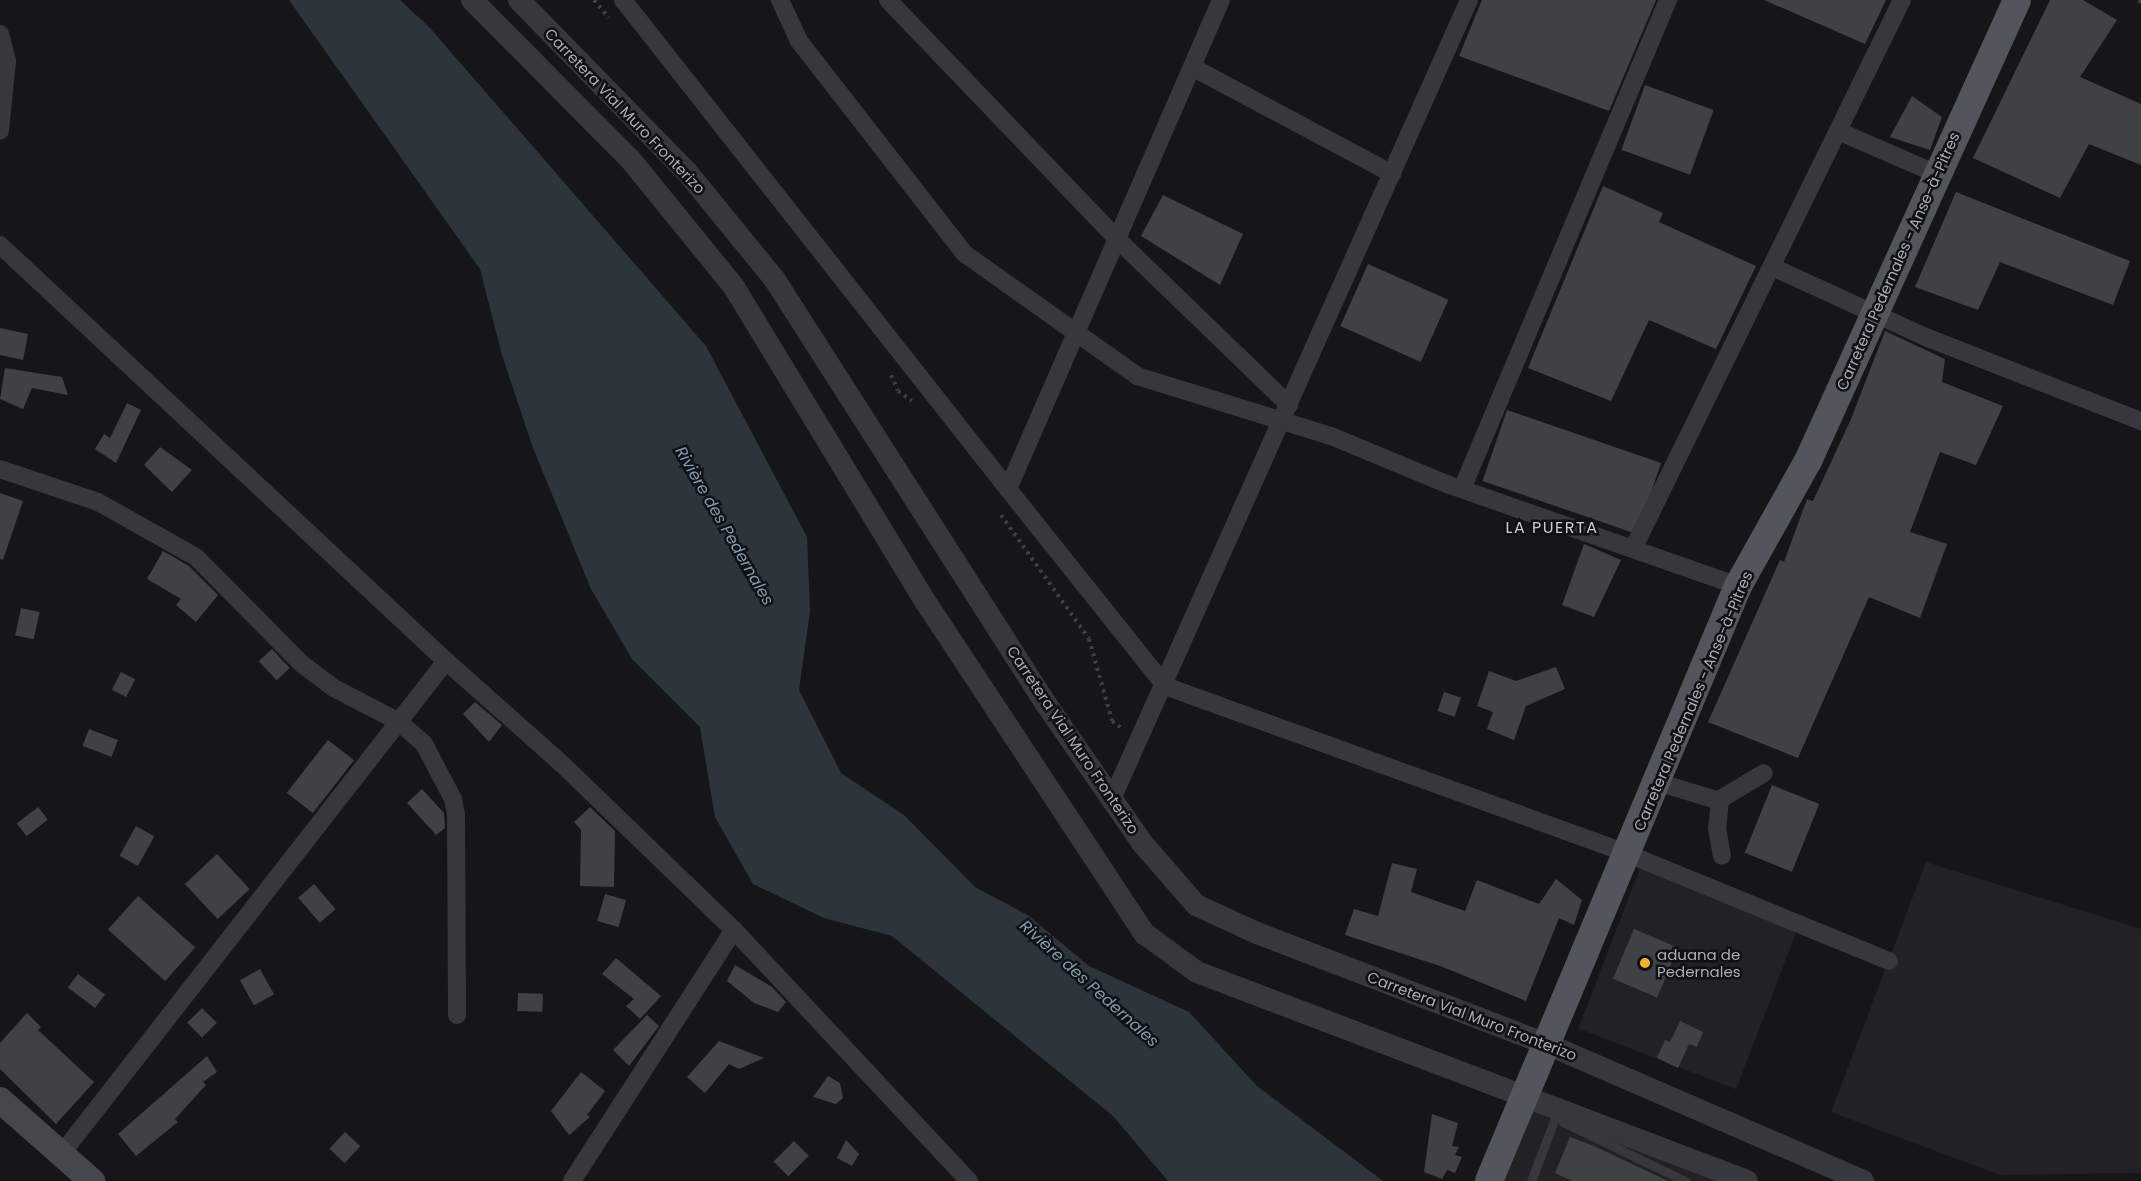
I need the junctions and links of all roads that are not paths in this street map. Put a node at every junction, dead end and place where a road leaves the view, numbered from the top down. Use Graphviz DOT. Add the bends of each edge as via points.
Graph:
graph roads {
  1 [pos="472,0"];
  2 [pos="519,0"];
  3 [pos="623,0"];
  4 [pos="780,0"];
  5 [pos="888,0"];
  6 [pos="1221,0"];
  7 [pos="1469,0"];
  8 [pos="1668,0"];
  9 [pos="1902,0"];
  10 [pos="2017,0"];
  11 [pos="0,34"];
  12 [pos="1192,67"];
  13 [pos="0,131"];
  14 [pos="1838,132"];
  15 [pos="1392,174"];
  16 [pos="1937,174"];
  17 [pos="1115,237"];
  18 [pos="0,245"];
  19 [pos="1772,267"];
  20 [pos="1077,331"];
  21 [pos="1289,405"];
  22 [pos="2141,421"];
  23 [pos="1280,422"];
  24 [pos="0,468"];
  25 [pos="1008,489"];
  26 [pos="1462,489"];
  27 [pos="1633,549"];
  28 [pos="1738,586"];
  29 [pos="446,661"];
  30 [pos="1165,686"];
  31 [pos="399,722"];
  32 [pos="1764,773"];
  33 [pos="1657,782"];
  34 [pos="1112,799"];
  35 [pos="1719,800"];
  36 [pos="1628,854"];
  37 [pos="1722,856"];
  38 [pos="734,930"];
  39 [pos="1889,961"];
  40 [pos="457,1015"];
  41 [pos="1549,1044"];
  42 [pos="1527,1097"];
  43 [pos="0,1100"];
  44 [pos="1555,1118"];
  45 [pos="63,1152"];
  46 [pos="92,1181"];
  47 [pos="572,1181"];
  48 [pos="969,1181"];
  49 [pos="1489,1181"];
  50 [pos="1531,1181"];
  51 [pos="1685,1181"];
  52 [pos="1747,1181"];
  53 [pos="1863,1181"];
  1 -- 42 [label="street, Carretera Vial Muro Fronterizo" via="630,159 734,287 927,604 1145,934 1197,972"];
  2 -- 34 [label="street, Carretera Vial Muro Fronterizo" via="687,172 775,280 1046,704"];
  3 -- 25 [label="street"];
  4 -- 20 [label="street" via="799,41 965,254"];
  5 -- 17 [label="street"];
  6 -- 12 [label="street"];
  7 -- 15 [label="street"];
  8 -- 26 [label="street"];
  9 -- 14 [label="street"];
  10 -- 16 [label="main road, Carretera Pedernales - Anse-à-Pitres"];
  11 -- 13 [label="street" via="7,61"];
  12 -- 15 [label="street"];
  12 -- 17 [label="street"];
  14 -- 16 [label="street"];
  14 -- 19 [label="street"];
  15 -- 21 [label="street"];
  16 -- 28 [label="main road, Carretera Pedernales - Anse-à-Pitres" via="1808,461"];
  17 -- 20 [label="street"];
  17 -- 21 [label="street"];
  18 -- 29 [label="street"];
  19 -- 22 [label="street" via="1928,338"];
  19 -- 27 [label="street"];
  20 -- 23 [label="street" via="1137,376"];
  20 -- 25 [label="street"];
  21 -- 23 [label="street"];
  23 -- 26 [label="street" via="1331,436"];
  23 -- 30 [label="street"];
  24 -- 31 [label="street" via="98,502 196,556 302,664 334,688"];
  25 -- 30 [label="street"];
  26 -- 27 [label="street"];
  27 -- 28 [label="street"];
  28 -- 33 [label="main road, Carretera Pedernales - Anse-à-Pitres"];
  29 -- 31 [label="street"];
  29 -- 38 [label="street" via="562,764"];
  30 -- 34 [label="street"];
  30 -- 36 [label="street"];
  31 -- 40 [label="street" via="424,744 453,799 456,814"];
  31 -- 45 [label="street"];
  32 -- 35 [label="street"];
  33 -- 35 [label="street"];
  33 -- 36 [label="main road, Carretera Pedernales - Anse-à-Pitres"];
  34 -- 41 [label="street, Carretera Vial Muro Fronterizo" via="1143,844 1196,904 1257,933"];
  35 -- 37 [label="street" via="1717,828"];
  36 -- 39 [label="street"];
  36 -- 41 [label="main road, Carretera Pedernales - Anse-à-Pitres"];
  38 -- 47 [label="street"];
  38 -- 48 [label="street"];
  41 -- 42 [label="main road, Carretera Pedernales - Anse-à-Pitres"];
  41 -- 53 [label="street, Carretera Vial Muro Fronterizo"];
  42 -- 44 [label="lane"];
  42 -- 49 [label="main road, Carretera Pedernales - Anse-à-Pitres"];
  42 -- 52 [label="street, Carretera Vial Muro Fronterizo"];
  43 -- 45 [label="main road"];
  44 -- 50 [label="lane"];
  44 -- 51 [label="lane"];
  45 -- 46 [label="main road"];
}
